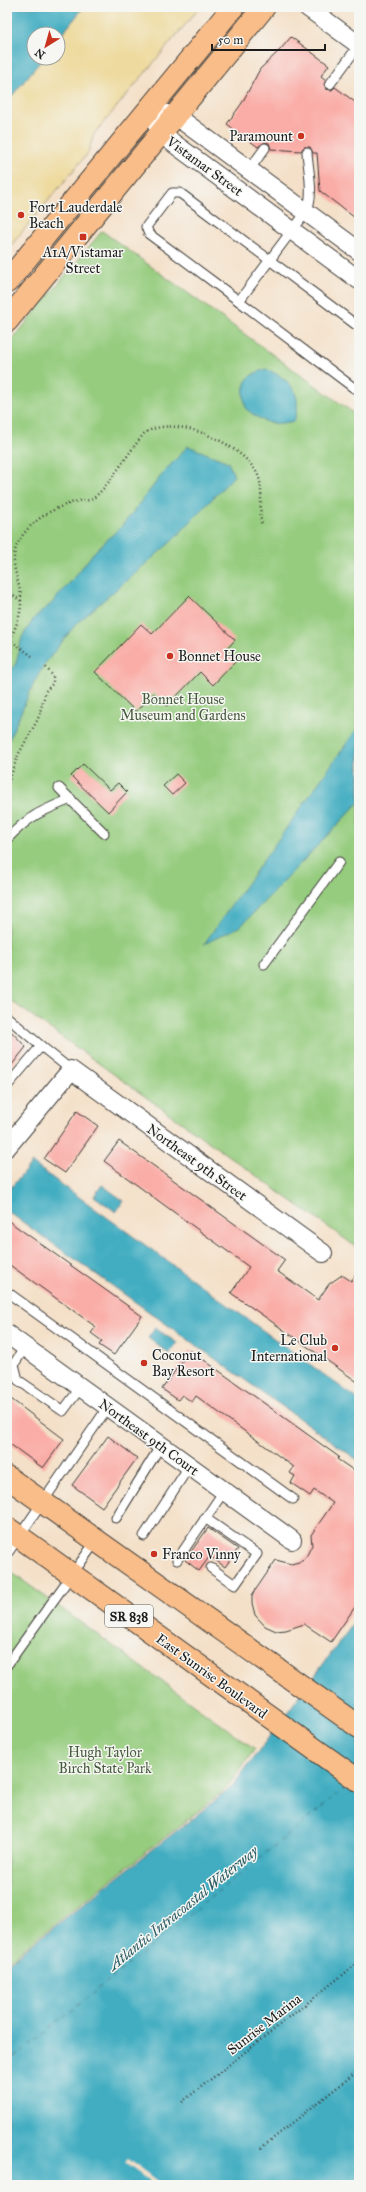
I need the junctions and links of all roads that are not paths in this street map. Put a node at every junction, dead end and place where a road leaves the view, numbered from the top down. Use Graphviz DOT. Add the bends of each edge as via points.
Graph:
graph roads {
  1 [pos="233,7"];
  2 [pos="264,7"];
  3 [pos="308,7"];
  4 [pos="359,45"];
  5 [pos="330,84"];
  6 [pos="150,110"];
  7 [pos="176,116"];
  8 [pos="161,134"];
  9 [pos="265,148"];
  10 [pos="307,152"];
  11 [pos="250,170"];
  12 [pos="236,189"];
  13 [pos="305,212"];
  14 [pos="292,230"];
  15 [pos="359,251"];
  16 [pos="269,260"];
  17 [pos="359,280"];
  18 [pos="7,282"];
  19 [pos="239,301"];
  20 [pos="7,321"];
  21 [pos="359,327"];
  22 [pos="354,388"];
  23 [pos="59,788"];
  24 [pos="70,799"];
  25 [pos="104,833"];
  26 [pos="7,839"];
  27 [pos="339,862"];
  28 [pos="264,964"];
  29 [pos="7,1016"];
  30 [pos="41,1046"];
  31 [pos="71,1070"];
  32 [pos="7,1086"];
  33 [pos="7,1147"];
  34 [pos="323,1253"];
  35 [pos="7,1292"];
  36 [pos="7,1334"];
  37 [pos="25,1347"];
  38 [pos="81,1387"];
  39 [pos="108,1407"];
  40 [pos="162,1445"];
  41 [pos="190,1465"];
  42 [pos="7,1477"];
  43 [pos="224,1491"];
  44 [pos="293,1499"];
  45 [pos="43,1503"];
  46 [pos="116,1518"];
  47 [pos="205,1518"];
  48 [pos="144,1536"];
  49 [pos="11,1540"];
  50 [pos="292,1540"];
  51 [pos="96,1541"];
  52 [pos="177,1560"];
  53 [pos="211,1568"];
  54 [pos="72,1575"];
  55 [pos="7,1665"];
  56 [pos="359,1727"];
  57 [pos="359,1781"];
  1 -- 6 [label="main road"];
  2 -- 7 [label="main road"];
  3 -- 4 [label="street"];
  4 -- 5 [label="lane"];
  6 -- 7 [label="street, Vistamar Street"];
  6 -- 8 [label="street, Vistamar Street"];
  6 -- 18 [label="main road"];
  7 -- 8 [label="main road"];
  7 -- 11 [label="street, Vistamar Street"];
  8 -- 12 [label="street, Vistamar Street"];
  8 -- 20 [label="main road"];
  9 -- 11 [label="lane"];
  10 -- 13 [label="lane" via="310,191 309,204"];
  11 -- 12 [label="street"];
  11 -- 13 [label="street, Vistamar Street"];
  12 -- 14 [label="street, Vistamar Street"];
  13 -- 14 [label="lane"];
  13 -- 15 [label="street, Vistamar Street"];
  14 -- 16 [label="lane"];
  14 -- 17 [label="street, Vistamar Street"];
  16 -- 19 [label="lane"];
  16 -- 19 [label="lane" via="180,193 172,193 146,227 149,234"];
  16 -- 21 [label="lane"];
  19 -- 22 [label="lane"];
  23 -- 24 [label="lane"];
  24 -- 25 [label="lane"];
  24 -- 26 [label="lane" via="42,810 24,822"];
  27 -- 28 [label="lane"];
  29 -- 30 [label="lane"];
  30 -- 31 [label="lane"];
  30 -- 32 [label="lane"];
  31 -- 33 [label="street"];
  31 -- 34 [label="street, Northeast 9th Street"];
  35 -- 44 [label="lane"];
  36 -- 37 [label="street, Northeast 9th Court"];
  37 -- 38 [label="street, Northeast 9th Court"];
  37 -- 38 [label="lane" via="14,1364 18,1380 63,1411"];
  38 -- 39 [label="street, Northeast 9th Court"];
  39 -- 40 [label="street, Northeast 9th Court"];
  39 -- 45 [label="lane"];
  40 -- 41 [label="street, Northeast 9th Court"];
  40 -- 46 [label="lane"];
  41 -- 43 [label="street, Northeast 9th Court"];
  41 -- 48 [label="lane"];
  42 -- 45 [label="main road, SR 838"];
  43 -- 47 [label="lane"];
  43 -- 50 [label="street, Northeast 9th Court"];
  45 -- 49 [label="lane"];
  45 -- 51 [label="main road, SR 838"];
  47 -- 52 [label="lane"];
  47 -- 53 [label="lane" via="257,1554 235,1585"];
  49 -- 54 [label="main road, East Sunrise Boulevard / SR 838"];
  51 -- 54 [label="lane"];
  51 -- 56 [label="main road, SR 838"];
  54 -- 55 [label="lane"];
  54 -- 57 [label="main road, East Sunrise Boulevard / SR 838"];
}
